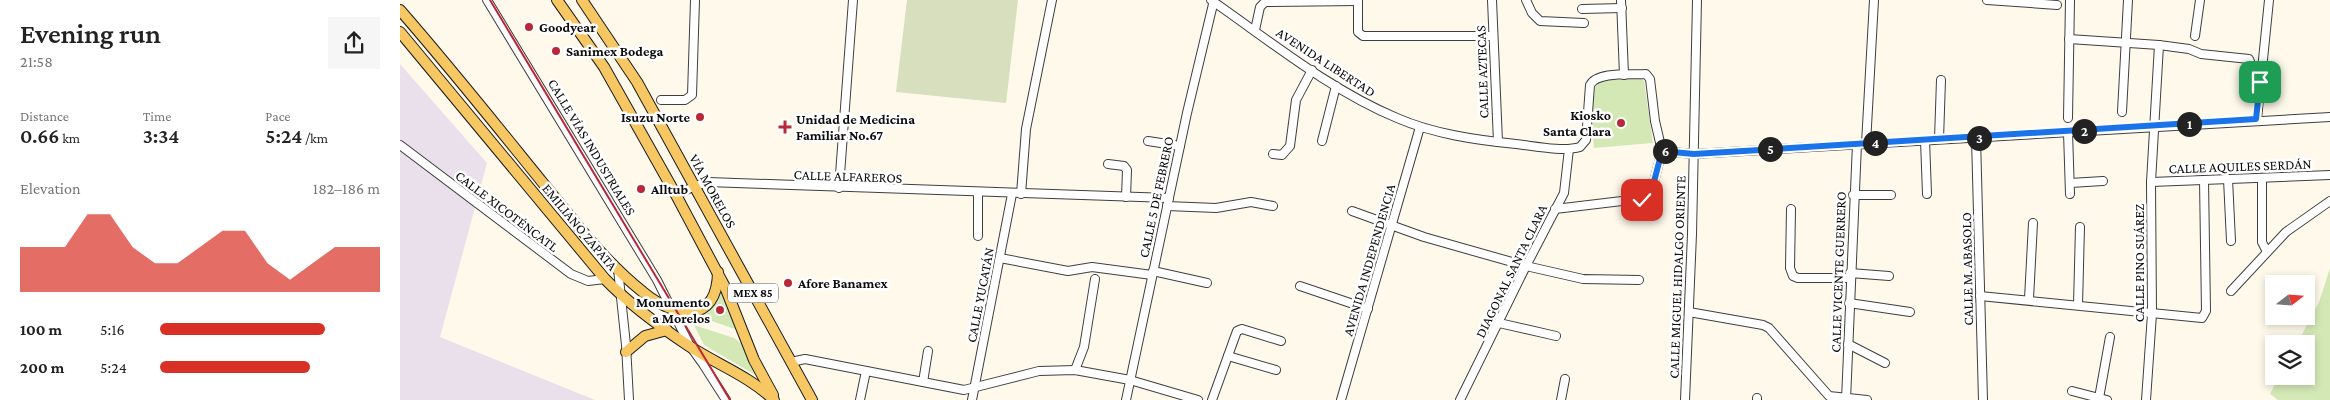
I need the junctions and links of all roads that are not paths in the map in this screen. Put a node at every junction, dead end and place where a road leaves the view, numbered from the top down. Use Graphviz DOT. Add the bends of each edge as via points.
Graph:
graph roads {
  1 [pos="487,0"];
  2 [pos="557,0"];
  3 [pos="582,0"];
  4 [pos="695,0"];
  5 [pos="853,0"];
  6 [pos="1052,0"];
  7 [pos="1358,0"];
  8 [pos="1492,0"];
  9 [pos="1526,0"];
  10 [pos="1697,0"];
  11 [pos="1874,0"];
  12 [pos="1987,0"];
  13 [pos="2070,0"];
  14 [pos="2128,0"];
  15 [pos="2200,0"];
  16 [pos="2269,0"];
  17 [pos="1213,1"];
  18 [pos="1621,4"];
  19 [pos="2057,5"];
  20 [pos="1582,9"];
  21 [pos="400,10"];
  22 [pos="1584,23"];
  23 [pos="1255,30"];
  24 [pos="400,32"];
  25 [pos="1493,36"];
  26 [pos="2195,36"];
  27 [pos="2069,39"];
  28 [pos="2126,42"];
  29 [pos="2159,45"];
  30 [pos="1312,70"];
  31 [pos="1624,75"];
  32 [pos="1941,80"];
  33 [pos="2260,82"];
  34 [pos="1336,86"];
  35 [pos="661,100"];
  36 [pos="2122,112"];
  37 [pos="2330,116"];
  38 [pos="2068,118"];
  39 [pos="2256,119"];
  40 [pos="1420,127"];
  41 [pos="2154,127"];
  42 [pos="2068,132"];
  43 [pos="1976,138"];
  44 [pos="1924,140"];
  45 [pos="1939,140"];
  46 [pos="1148,141"];
  47 [pos="1322,141"];
  48 [pos="1498,142"];
  49 [pos="1857,144"];
  50 [pos="1866,144"];
  51 [pos="400,145"];
  52 [pos="1180,146"];
  53 [pos="1569,149"];
  54 [pos="1662,151"];
  55 [pos="1273,154"];
  56 [pos="1694,154"];
  57 [pos="1108,164"];
  58 [pos="2330,175"];
  59 [pos="2262,178"];
  60 [pos="2228,179"];
  61 [pos="2204,180"];
  62 [pos="2103,181"];
  63 [pos="2151,182"];
  64 [pos="2070,183"];
  65 [pos="695,186"];
  66 [pos="839,188"];
  67 [pos="978,193"];
  68 [pos="1016,194"];
  69 [pos="1927,194"];
  70 [pos="2070,194"];
  71 [pos="676,195"];
  72 [pos="1853,195"];
  73 [pos="1891,195"];
  74 [pos="1126,197"];
  75 [pos="2330,201"];
  76 [pos="1168,202"];
  77 [pos="1273,206"];
  78 [pos="1555,209"];
  79 [pos="1791,209"];
  80 [pos="1352,210"];
  81 [pos="2033,223"];
  82 [pos="1392,226"];
  83 [pos="2080,226"];
  84 [pos="978,236"];
  85 [pos="2231,241"];
  86 [pos="2267,252"];
  87 [pos="1000,258"];
  88 [pos="1526,266"];
  89 [pos="618,269"];
  90 [pos="718,272"];
  91 [pos="1153,273"];
  92 [pos="1850,276"];
  93 [pos="1889,276"];
  94 [pos="605,279"];
  95 [pos="1095,279"];
  96 [pos="1639,280"];
  97 [pos="1207,283"];
  98 [pos="1300,286"];
  99 [pos="2231,291"];
  100 [pos="622,296"];
  101 [pos="1980,296"];
  102 [pos="2029,299"];
  103 [pos="1849,303"];
  104 [pos="2078,305"];
  105 [pos="672,309"];
  106 [pos="1368,309"];
  107 [pos="1689,312"];
  108 [pos="1910,312"];
  109 [pos="2152,314"];
  110 [pos="1499,323"];
  111 [pos="667,330"];
  112 [pos="1556,336"];
  113 [pos="2110,337"];
  114 [pos="1281,341"];
  115 [pos="1848,344"];
  116 [pos="690,346"];
  117 [pos="928,351"];
  118 [pos="626,352"];
  119 [pos="1228,356"];
  120 [pos="791,362"];
  121 [pos="1885,363"];
  122 [pos="1075,370"];
  123 [pos="1276,370"];
  124 [pos="866,371"];
  125 [pos="1565,379"];
  126 [pos="1130,380"];
  127 [pos="923,382"];
  128 [pos="974,389"];
  129 [pos="2072,391"];
  130 [pos="1846,399"];
  131 [pos="2103,399"];
  132 [pos="629,400"];
  133 [pos="726,400"];
  134 [pos="776,400"];
  135 [pos="812,400"];
  136 [pos="860,400"];
  137 [pos="972,400"];
  138 [pos="1126,400"];
  139 [pos="1198,400"];
  140 [pos="1212,400"];
  141 [pos="1341,400"];
  142 [pos="1460,400"];
  143 [pos="1562,400"];
  144 [pos="1685,400"];
  145 [pos="1867,400"];
  146 [pos="1983,400"];
  147 [pos="2146,400"];
  1 -- 105 [label="street, CALLE VÍAS INDUSTRIALES"];
  2 -- 71 [label="main road, MEX 85" via="604,67"];
  3 -- 65 [label="main road, VÍA MORELOS / MEX 85" via="638,82"];
  4 -- 35 [label="street" via="692,96 685,100"];
  5 -- 66 [label="street"];
  6 -- 68 [label="street, CALLE YUCATÁN"];
  7 -- 23 [label="street" via="1265,2 1260,8"];
  7 -- 25 [label="street" via="1359,34 1362,36"];
  8 -- 25 [label="street, CALLE AZTECAS"];
  9 -- 22 [label="street" via="1540,21"];
  10 -- 56 [label="street, CALLE MIGUEL HIDALGO ORIENTE"];
  11 -- 50 [label="street"];
  12 -- 19 [label="street"];
  13 -- 27 [label="street"];
  14 -- 28 [label="street"];
  15 -- 26 [label="street"];
  16 -- 33 [label="street"];
  17 -- 23 [label="street, AVENIDA LIBERTAD"];
  17 -- 52 [label="street, CALLE 5 DE FEBRERO"];
  18 -- 20 [label="street"];
  18 -- 31 [label="street"];
  21 -- 89 [label="main road, EMILIANO ZAPATA" via="590,240"];
  23 -- 30 [label="street, AVENIDA LIBERTAD"];
  24 -- 94 [label="main road, EMILIANO ZAPATA"];
  25 -- 48 [label="street, CALLE AZTECAS"];
  27 -- 28 [label="street"];
  27 -- 38 [label="street"];
  28 -- 29 [label="street"];
  28 -- 36 [label="street"];
  29 -- 33 [label="street" via="2248,59 2250,79"];
  29 -- 41 [label="street, CALLE PINO SUÁREZ"];
  30 -- 34 [label="street, AVENIDA LIBERTAD"];
  30 -- 55 [label="street" via="1296,100 1289,147 1282,155"];
  31 -- 53 [label="street, AVENIDA LIBERTAD" via="1601,76 1592,81 1586,140 1583,146"];
  31 -- 54 [label="street" via="1646,74 1649,77"];
  32 -- 45 [label="street"];
  33 -- 39 [label="street"];
  34 -- 40 [label="street, AVENIDA LIBERTAD" via="1378,110"];
  34 -- 47 [label="street"];
  37 -- 39 [label="street"];
  39 -- 41 [label="street"];
  40 -- 48 [label="street, AVENIDA LIBERTAD"];
  40 -- 82 [label="street, AVENIDA INDEPENDENCIA"];
  41 -- 42 [label="street"];
  41 -- 63 [label="street, CALLE PINO SUÁREZ"];
  42 -- 43 [label="street"];
  42 -- 64 [label="street"];
  43 -- 45 [label="street"];
  43 -- 101 [label="street, CALLE M. ABASOLO"];
  44 -- 45 [label="street"];
  44 -- 50 [label="street"];
  44 -- 69 [label="street"];
  46 -- 52 [label="street"];
  48 -- 53 [label="street, AVENIDA LIBERTAD"];
  49 -- 50 [label="street"];
  49 -- 56 [label="street"];
  49 -- 72 [label="street, CALLE VICENTE GUERRERO"];
  51 -- 94 [label="street, CALLE XICOTÉNCATL" via="571,274 588,281"];
  52 -- 76 [label="street, CALLE 5 DE FEBRERO"];
  53 -- 78 [label="street, DIAGONAL SANTA CLARA" via="1564,193"];
  54 -- 56 [label="street"];
  54 -- 78 [label="street" via="1647,198"];
  56 -- 107 [label="street, CALLE MIGUEL HIDALGO ORIENTE"];
  57 -- 74 [label="street" via="1124,166 1127,170"];
  58 -- 59 [label="street, CALLE AQUILES SERDÁN"];
  59 -- 60 [label="street, CALLE AQUILES SERDÁN"];
  59 -- 86 [label="street" via="2262,242"];
  60 -- 61 [label="street, CALLE AQUILES SERDÁN"];
  60 -- 85 [label="street"];
  61 -- 63 [label="street, CALLE AQUILES SERDÁN"];
  61 -- 109 [label="street" via="2205,314 2199,318"];
  62 -- 64 [label="street"];
  63 -- 109 [label="street, CALLE PINO SUÁREZ"];
  64 -- 70 [label="street"];
  65 -- 66 [label="street, CALLE ALFAREROS" via="708,182"];
  65 -- 71 [label="street, CALLE ALFAREROS"];
  65 -- 120 [label="main road, VÍA MORELOS / MEX 85"];
  66 -- 67 [label="street, CALLE ALFAREROS"];
  67 -- 68 [label="street, CALLE ALFAREROS"];
  67 -- 84 [label="street"];
  68 -- 74 [label="street, CALLE ALFAREROS"];
  68 -- 87 [label="street, CALLE YUCATÁN"];
  71 -- 90 [label="main road, MEX 85"];
  72 -- 73 [label="street"];
  72 -- 92 [label="street, CALLE VICENTE GUERRERO"];
  74 -- 76 [label="street, CALLE ALFAREROS"];
  75 -- 86 [label="street" via="2286,232"];
  76 -- 77 [label="street, CALLE ALFAREROS" via="1216,208 1251,202"];
  76 -- 91 [label="street, CALLE 5 DE FEBRERO"];
  78 -- 88 [label="street, DIAGONAL SANTA CLARA"];
  79 -- 92 [label="street" via="1790,268 1793,276"];
  80 -- 82 [label="street"];
  81 -- 102 [label="street"];
  82 -- 88 [label="street"];
  82 -- 106 [label="street, AVENIDA INDEPENDENCIA"];
  83 -- 104 [label="street"];
  86 -- 99 [label="street"];
  87 -- 91 [label="street" via="1068,271 1088,266"];
  87 -- 128 [label="street, CALLE YUCATÁN"];
  88 -- 96 [label="street" via="1584,279"];
  88 -- 110 [label="street, DIAGONAL SANTA CLARA"];
  89 -- 100 [label="street"];
  89 -- 105 [label="main road, EMILIANO ZAPATA" via="643,292"];
  90 -- 105 [label="main road, EMILIANO ZAPATA" via="717,287 709,302 687,313"];
  90 -- 134 [label="main road, MEX 85" via="762,377"];
  91 -- 97 [label="street"];
  91 -- 126 [label="street, CALLE 5 DE FEBRERO"];
  92 -- 93 [label="street"];
  92 -- 103 [label="street, CALLE VICENTE GUERRERO"];
  94 -- 100 [label="main road, EMILIANO ZAPATA"];
  95 -- 122 [label="street" via="1085,345"];
  98 -- 106 [label="street"];
  100 -- 111 [label="main road, EMILIANO ZAPATA"];
  100 -- 118 [label="street"];
  101 -- 102 [label="street"];
  101 -- 146 [label="street, CALLE M. ABASOLO"];
  102 -- 104 [label="street"];
  103 -- 108 [label="street"];
  103 -- 115 [label="street, CALLE VICENTE GUERRERO"];
  104 -- 109 [label="street"];
  105 -- 116 [label="street, CALLE VÍAS INDUSTRIALES"];
  106 -- 141 [label="street, AVENIDA INDEPENDENCIA"];
  107 -- 130 [label="street" via="1763,324 1825,392"];
  107 -- 144 [label="street, CALLE MIGUEL HIDALGO ORIENTE"];
  109 -- 147 [label="street, CALLE PINO SUÁREZ"];
  110 -- 112 [label="street"];
  110 -- 142 [label="street, DIAGONAL SANTA CLARA"];
  111 -- 116 [label="main road, EMILIANO ZAPATA"];
  111 -- 118 [label="main road" via="645,336"];
  113 -- 131 [label="street"];
  114 -- 119 [label="street" via="1240,330 1235,334"];
  115 -- 121 [label="street"];
  115 -- 130 [label="street, CALLE VICENTE GUERRERO"];
  116 -- 133 [label="street, CALLE VÍAS INDUSTRIALES"];
  116 -- 134 [label="main road, EMILIANO ZAPATA" via="749,379"];
  117 -- 127 [label="street"];
  118 -- 132 [label="street"];
  119 -- 123 [label="street"];
  119 -- 140 [label="street"];
  120 -- 124 [label="street" via="805,358"];
  120 -- 135 [label="main road, VÍA MORELOS / MEX 85"];
  122 -- 126 [label="street"];
  122 -- 128 [label="street" via="1039,371"];
  124 -- 127 [label="street"];
  124 -- 136 [label="street"];
  125 -- 143 [label="street"];
  126 -- 138 [label="street, CALLE 5 DE FEBRERO"];
  126 -- 139 [label="street"];
  127 -- 128 [label="street"];
  128 -- 137 [label="street, CALLE YUCATÁN"];
  129 -- 131 [label="street"];
  130 -- 145 [label="street"];
}
